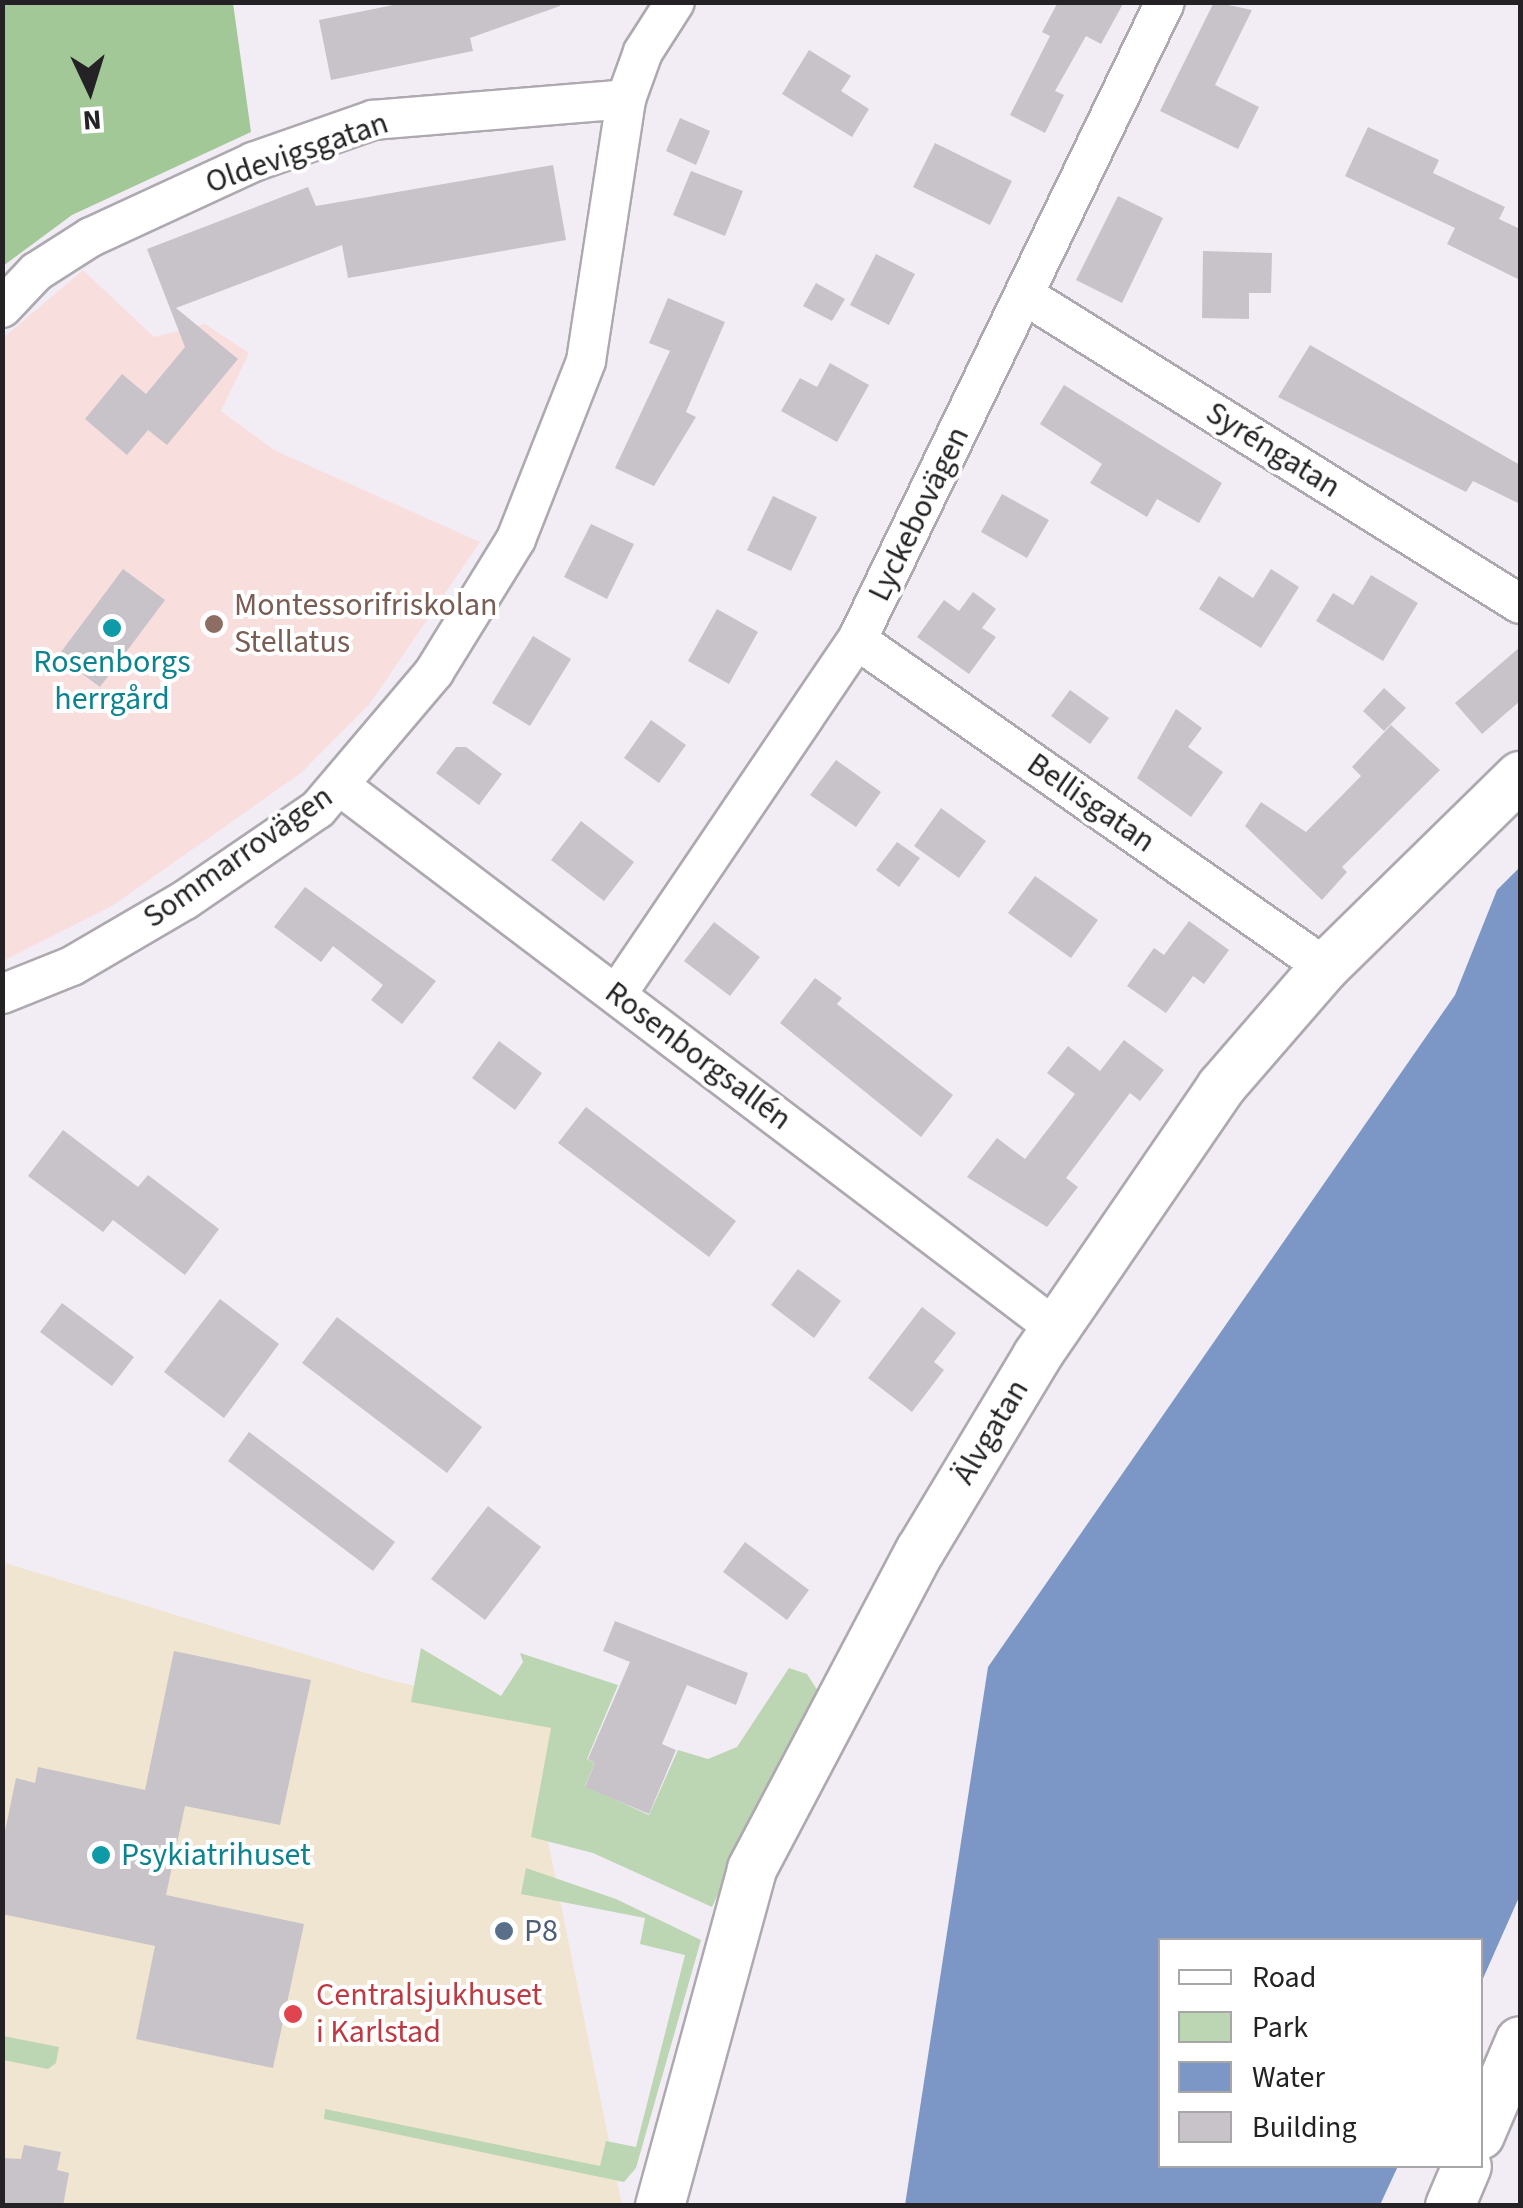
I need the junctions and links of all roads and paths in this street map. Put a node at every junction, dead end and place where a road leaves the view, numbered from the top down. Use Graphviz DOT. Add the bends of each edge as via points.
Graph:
graph roads {
  1 [pos="675,2"];
  2 [pos="1165,2"];
  3 [pos="626,99"];
  4 [pos="1026,296"];
  5 [pos="2,308"];
  6 [pos="1520,604"];
  7 [pos="857,640"];
  8 [pos="1520,776"];
  9 [pos="340,786"];
  10 [pos="1324,967"];
  11 [pos="2,994"];
  12 [pos="617,994"];
  13 [pos="1054,1327"];
  14 [pos="1520,2041"];
  15 [pos="1499,2116"];
  16 [pos="1467,2168"];
  17 [pos="660,2206"];
  18 [pos="1450,2206"];
  1 -- 3 [label="street, Sommarrovägen" via="643,52"];
  2 -- 4 [label="street, Lyckebovägen"];
  3 -- 5 [label="street, Oldevigsgatan" via="374,120 253,162 92,237 36,272"];
  3 -- 9 [label="street, Sommarrovägen" via="586,361 545,473 516,540 434,672"];
  4 -- 6 [label="street, Syréngatan"];
  4 -- 7 [label="street, Lyckebovägen"];
  7 -- 10 [label="street, Bellisgatan"];
  7 -- 12 [label="street, Lyckebovägen"];
  8 -- 10 [label="street, Älvgatan"];
  9 -- 11 [label="street, Sommarrovägen" via="318,809 184,900 72,966"];
  9 -- 12 [label="street, Rosenborgsallén"];
  10 -- 13 [label="street, Älvgatan" via="1221,1087"];
  12 -- 13 [label="street, Rosenborgsallén"];
  13 -- 17 [label="street, Älvgatan" via="920,1550 752,1869"];
  14 -- 15 [label="street"];
  16 -- 18 [label="street"];
}
